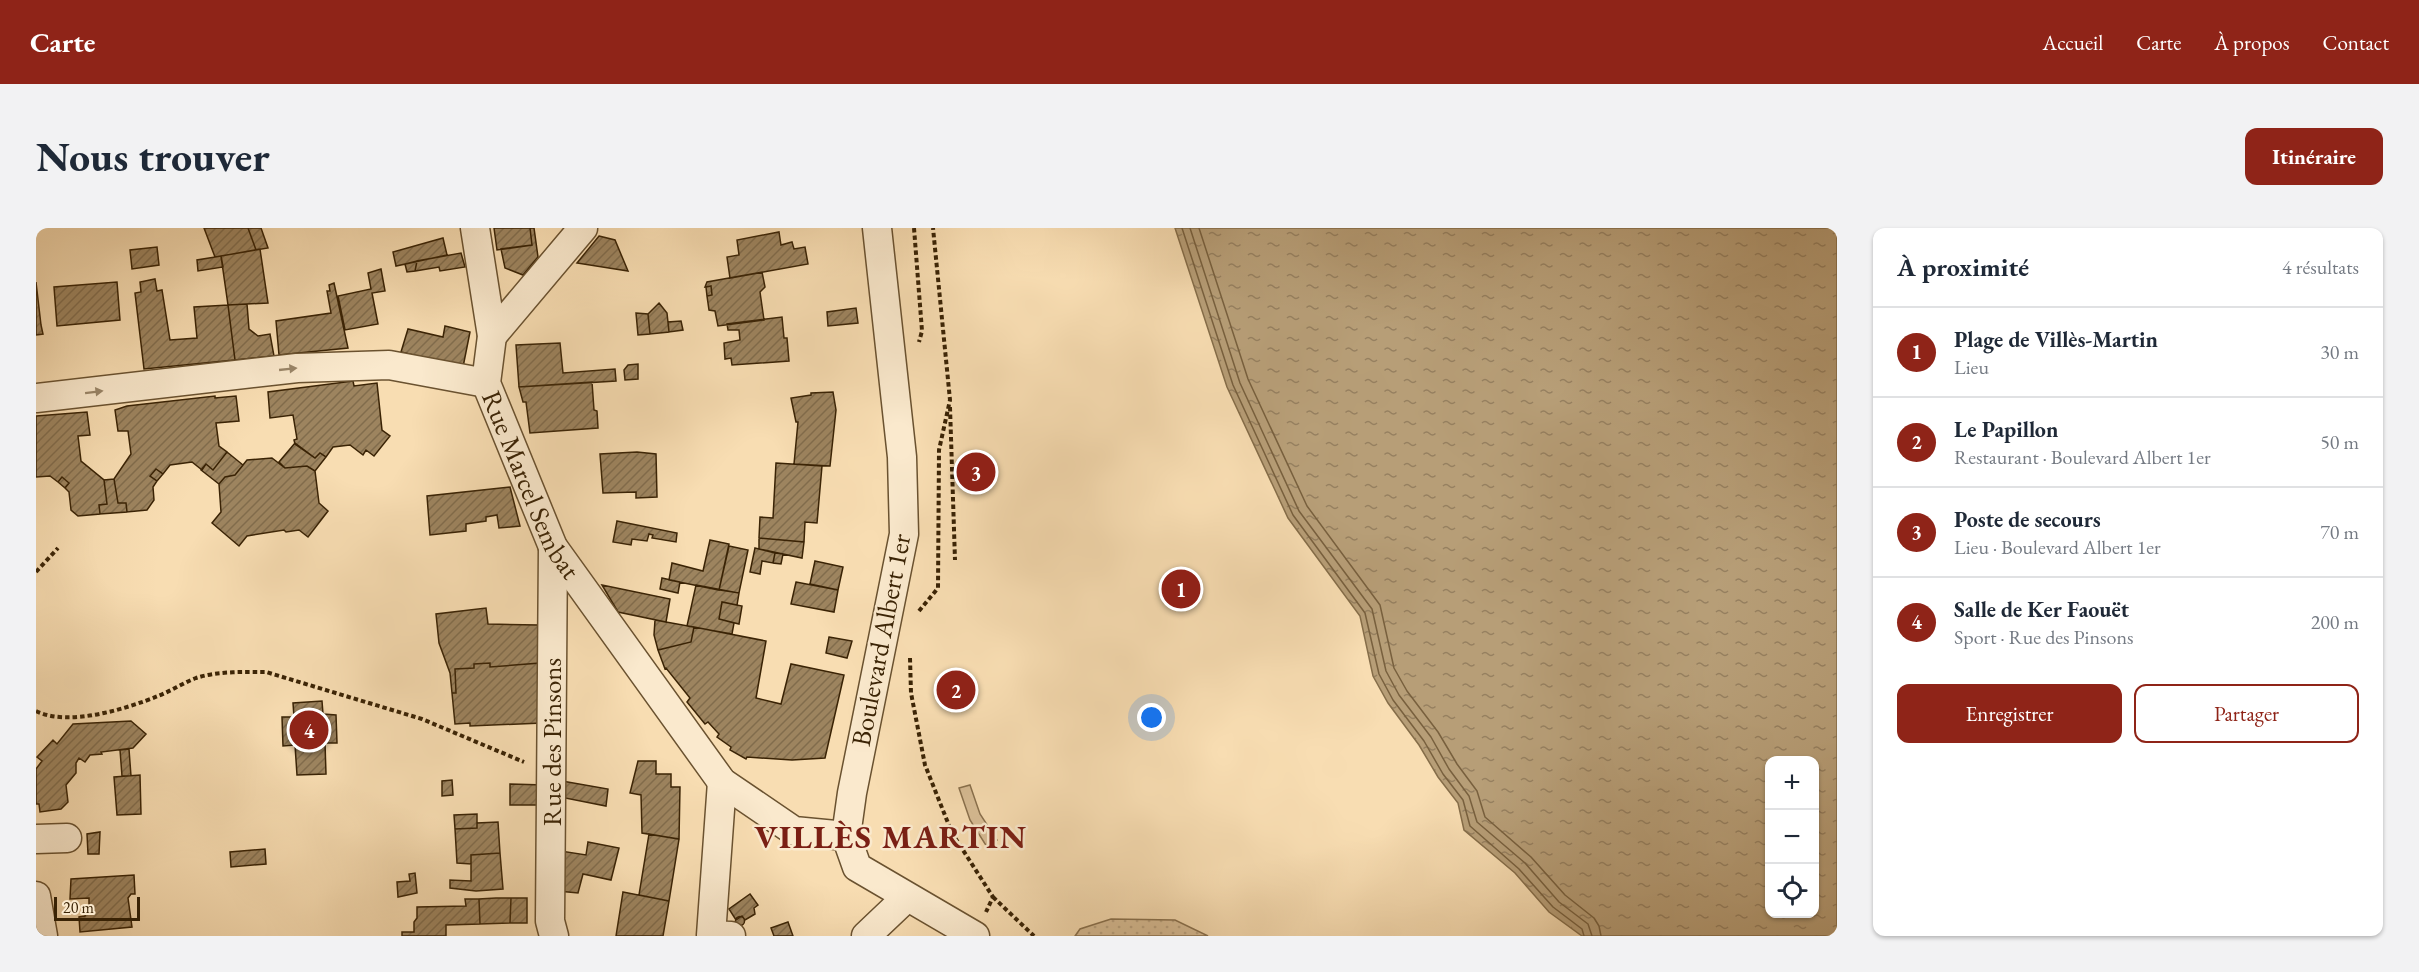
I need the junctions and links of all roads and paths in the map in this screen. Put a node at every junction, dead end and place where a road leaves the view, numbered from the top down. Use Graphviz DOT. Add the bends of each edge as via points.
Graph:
graph roads {
  1 [pos="475,228"];
  2 [pos="583,228"];
  3 [pos="877,228"];
  4 [pos="933,228"];
  5 [pos="492,336"];
  6 [pos="486,383"];
  7 [pos="36,398"];
  8 [pos="950,400"];
  9 [pos="553,547"];
  10 [pos="58,548"];
  11 [pos="954,560"];
  12 [pos="36,572"];
  13 [pos="914,618"];
  14 [pos="910,654"];
  15 [pos="36,711"];
  16 [pos="551,773"];
  17 [pos="722,782"];
  18 [pos="846,836"];
  19 [pos="36,838"];
  20 [pos="67,838"];
  21 [pos="36,896"];
  22 [pos="993,897"];
  23 [pos="906,898"];
  24 [pos="43,936"];
  25 [pos="554,936"];
  26 [pos="731,936"];
  27 [pos="866,936"];
  28 [pos="975,936"];
  29 [pos="1034,936"];
  1 -- 5 [label="street"];
  2 -- 5 [label="street"];
  3 -- 18 [label="street, Boulevard Albert 1er" via="900,435 904,534"];
  4 -- 8 [label="path"];
  5 -- 6 [label="street"];
  7 -- 6 [label="street, Rue Marcel Sembat, one-way" via="297,368 389,365"];
  6 -- 9 [label="street, Rue Marcel Sembat"];
  8 -- 11 [label="path"];
  8 -- 13 [label="path" via="939,450 938,588"];
  9 -- 16 [label="street, Rue des Pinsons"];
  9 -- 17 [label="street, Rue Marcel Sembat"];
  10 -- 12 [label="path"];
  14 -- 22 [label="path" via="911,693 925,765 952,833"];
  15 -- 16 [label="path" via="46,716 82,716 119,710 197,678 266,672 422,719"];
  16 -- 25 [label="street, Rue des Pinsons" via="550,921"];
  17 -- 18 [label="street, Rue Marcel Sembat" via="794,831"];
  17 -- 26 [label="street" via="711,934"];
  18 -- 23 [label="street" via="857,867"];
  19 -- 20 [label="street"];
  21 -- 24 [label="street"];
  22 -- 28 [label="path"];
  22 -- 29 [label="path"];
  23 -- 27 [label="street"];
  23 -- 28 [label="street"];
}
